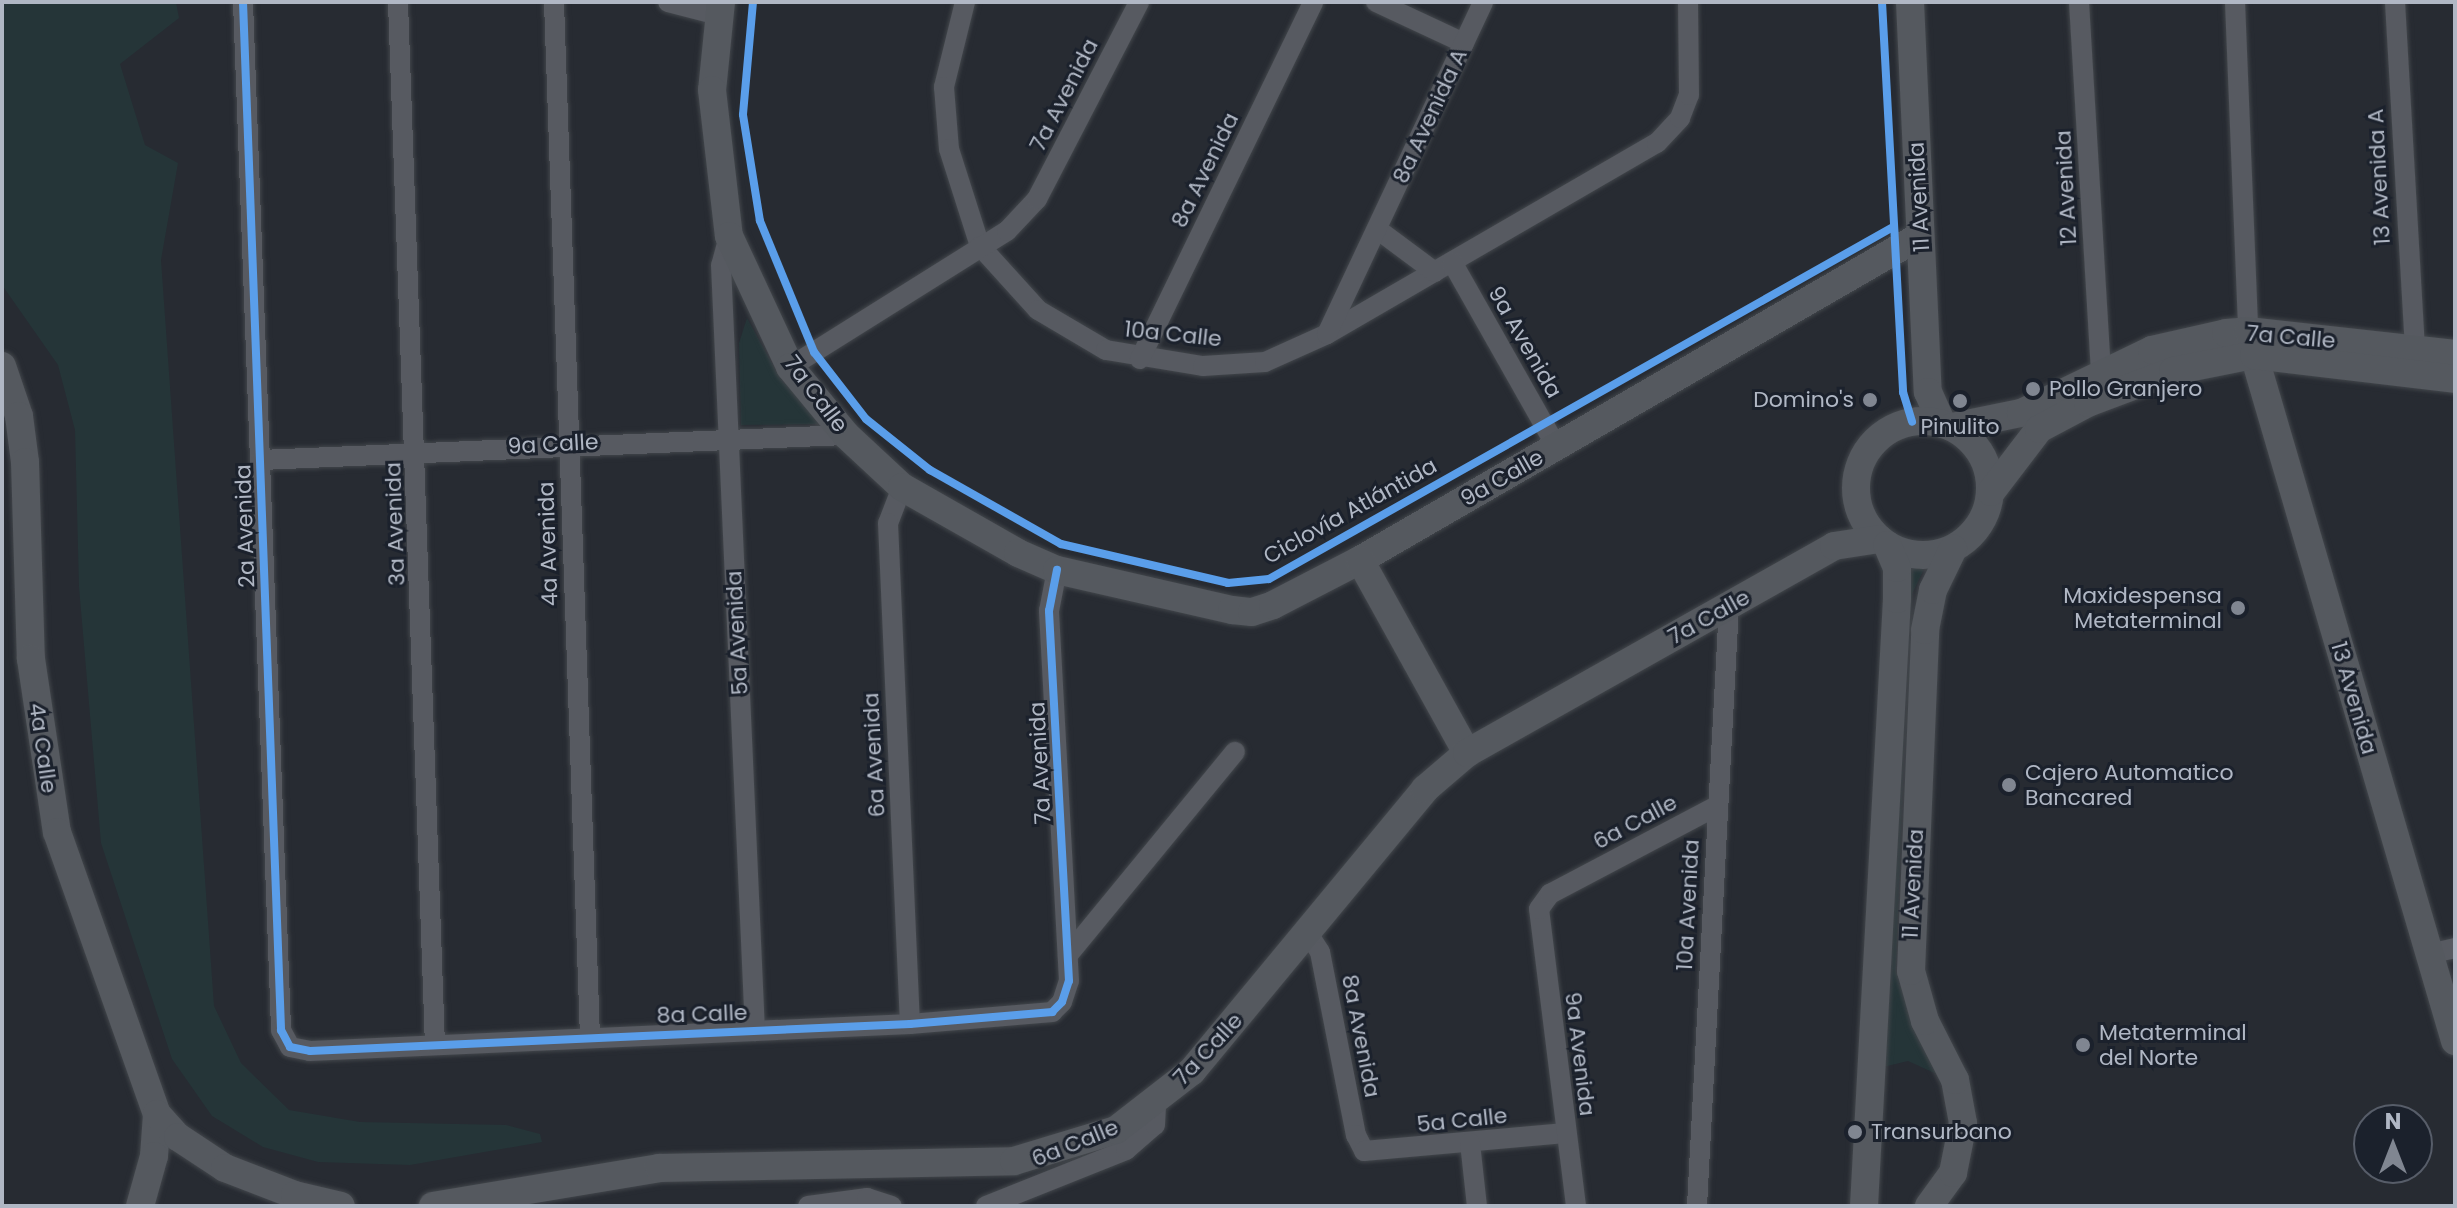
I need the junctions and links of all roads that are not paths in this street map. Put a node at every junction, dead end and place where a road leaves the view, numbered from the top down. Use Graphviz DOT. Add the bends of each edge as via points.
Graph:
graph roads {
  1 [pos="243,2"];
  2 [pos="398,2"];
  3 [pos="554,2"];
  4 [pos="668,2"];
  5 [pos="965,2"];
  6 [pos="1139,2"];
  7 [pos="1313,2"];
  8 [pos="1376,2"];
  9 [pos="1483,2"];
  10 [pos="1688,2"];
  11 [pos="1910,2"];
  12 [pos="2079,2"];
  13 [pos="2235,2"];
  14 [pos="2395,2"];
  15 [pos="720,9"];
  16 [pos="1464,43"];
  17 [pos="1377,229"];
  18 [pos="729,236"];
  19 [pos="1920,236"];
  20 [pos="980,246"];
  21 [pos="1443,267"];
  22 [pos="1327,334"];
  23 [pos="2251,343"];
  24 [pos="2415,349"];
  25 [pos="2455,354"];
  26 [pos="1140,359"];
  27 [pos="2,366"];
  28 [pos="790,367"];
  29 [pos="2101,371"];
  30 [pos="2455,379"];
  31 [pos="1937,424"];
  32 [pos="846,435"];
  33 [pos="729,438"];
  34 [pos="568,443"];
  35 [pos="1556,446"];
  36 [pos="417,451"];
  37 [pos="261,460"];
  38 [pos="902,487"];
  39 [pos="1991,492"];
  40 [pos="1859,510"];
  41 [pos="1883,542"];
  42 [pos="1834,546"];
  43 [pos="1953,549"];
  44 [pos="1360,560"];
  45 [pos="1057,570"];
  46 [pos="1729,606"];
  47 [pos="1235,752"];
  48 [pos="1467,753"];
  49 [pos="1717,806"];
  50 [pos="1539,909"];
  51 [pos="1307,932"];
  52 [pos="2442,951"];
  53 [pos="1068,955"];
  54 [pos="910,1024"];
  55 [pos="755,1031"];
  56 [pos="590,1036"];
  57 [pos="2455,1041"];
  58 [pos="435,1045"];
  59 [pos="290,1047"];
  60 [pos="1156,1103"];
  61 [pos="157,1114"];
  62 [pos="1565,1133"];
  63 [pos="1470,1143"];
  64 [pos="1364,1151"];
  65 [pos="140,1206"];
  66 [pos="341,1206"];
  67 [pos="433,1206"];
  68 [pos="808,1206"];
  69 [pos="892,1206"];
  70 [pos="986,1206"];
  71 [pos="1477,1206"];
  72 [pos="1576,1206"];
  73 [pos="1697,1206"];
  74 [pos="1864,1206"];
  75 [pos="1929,1206"];
  1 -- 37 [label="street, 2a Avenida"];
  2 -- 36 [label="street, 3a Avenida"];
  3 -- 34 [label="street, 4a Avenida"];
  4 -- 15 [label="street"];
  5 -- 20 [label="street, 10a Calle" via="944,87 949,149"];
  6 -- 20 [label="street, 7a Avenida" via="1037,199 1007,231"];
  7 -- 26 [label="street, 8a Avenida"];
  8 -- 16 [label="street"];
  9 -- 16 [label="street, 8a Avenida A"];
  10 -- 21 [label="street, 10a Calle" via="1692,83 1680,118 1647,150"];
  11 -- 19 [label="main road, 11 Avenida"];
  12 -- 29 [label="street, 12 Avenida"];
  13 -- 23 [label="street, 13 Avenida"];
  14 -- 24 [label="street, 13 Avenida A"];
  15 -- 18 [label="main road, 7a Calle" via="714,116"];
  16 -- 17 [label="street, 8a Avenida A"];
  17 -- 21 [label="street"];
  17 -- 22 [label="street, 8a Avenida A"];
  18 -- 28 [label="main road, 7a Calle"];
  18 -- 33 [label="street, 5a Avenida" via="721,265"];
  19 -- 31 [label="main road, 11 Avenida" via="1928,392"];
  19 -- 35 [label="main road, 9a Calle"];
  20 -- 26 [label="street, 10a Calle" via="1038,310 1106,350"];
  20 -- 28 [label="street, 7a Avenida"];
  21 -- 22 [label="street, 10a Calle"];
  21 -- 35 [label="street, 9a Avenida"];
  22 -- 26 [label="street, 10a Calle" via="1265,362 1203,366"];
  23 -- 24 [label="main road, 7a Calle"];
  23 -- 29 [label="main road, 7a Calle" via="2176,343"];
  23 -- 30 [label="main road, 7a Calle"];
  23 -- 39 [label="main road, 7a Calle" via="2088,403 2039,429"];
  23 -- 52 [label="main road, 13 Avenida"];
  24 -- 25 [label="main road, 7a Calle"];
  27 -- 61 [label="main road, 4a Calle" via="19,416 25,462 31,659 57,832"];
  28 -- 32 [label="main road, 7a Calle"];
  29 -- 31 [label="main road, 7a Calle" via="2021,413"];
  31 -- 39 [label="main road" via="1981,454"];
  31 -- 40 [label="main road" via="1896,427 1870,447 1856,477"];
  32 -- 33 [label="street, 9a Calle"];
  32 -- 38 [label="main road, 7a Calle"];
  33 -- 34 [label="street, 9a Calle"];
  33 -- 55 [label="street, 5a Avenida"];
  34 -- 36 [label="street, 9a Calle"];
  34 -- 56 [label="street, 4a Avenida"];
  35 -- 44 [label="main road, 9a Calle"];
  36 -- 37 [label="street, 9a Calle"];
  36 -- 58 [label="street, 3a Avenida"];
  37 -- 59 [label="street, 2a Avenida" via="281,1030"];
  38 -- 45 [label="main road, 7a Calle" via="979,533"];
  38 -- 54 [label="street, 6a Avenida" via="888,523"];
  39 -- 43 [label="main road" via="1982,521"];
  40 -- 41 [label="main road"];
  40 -- 42 [label="main road, 7a Calle"];
  41 -- 42 [label="main road, 7a Calle"];
  41 -- 43 [label="main road" via="1908,554"];
  41 -- 74 [label="main road, 11 Avenida" via="1897,568 1897,590"];
  42 -- 46 [label="main road, 7a Calle"];
  43 -- 75 [label="main road, 11 Avenida" via="1933,590 1925,630 1911,961 1925,1021 1959,1092 1963,1123 1953,1173"];
  44 -- 45 [label="main road, 9a Calle" via="1252,612"];
  44 -- 48 [label="main road"];
  45 -- 53 [label="street, 7a Avenida" via="1049,611"];
  46 -- 48 [label="main road, 7a Calle"];
  46 -- 49 [label="street, 10a Avenida"];
  47 -- 53 [label="street"];
  48 -- 51 [label="main road, 7a Calle" via="1425,789"];
  49 -- 50 [label="street, 6a Calle" via="1550,894"];
  49 -- 73 [label="street, 10a Avenida"];
  50 -- 62 [label="street, 9a Avenida"];
  51 -- 60 [label="main road, 7a Calle" via="1216,1045"];
  51 -- 64 [label="street, 8a Avenida" via="1320,952 1356,1135"];
  52 -- 57 [label="main road, 13 Avenida"];
  53 -- 54 [label="street, 8a Calle" via="1065,995 1046,1015"];
  54 -- 55 [label="street, 8a Calle"];
  55 -- 56 [label="street, 8a Calle"];
  56 -- 58 [label="street, 8a Calle"];
  58 -- 59 [label="street, 8a Calle" via="310,1051"];
  60 -- 67 [label="main road, 7a Calle" via="1116,1130 1014,1161 659,1168"];
  60 -- 70 [label="street, 6a Calle" via="1155,1125 1126,1150"];
  61 -- 65 [label="main road, 4a Calle" via="154,1156"];
  61 -- 66 [label="main road, 4a Calle" via="178,1137 225,1168"];
  62 -- 63 [label="street, 5a Calle"];
  62 -- 72 [label="street, 9a Avenida"];
  63 -- 64 [label="street, 5a Calle"];
  63 -- 71 [label="street"];
  68 -- 69 [label="street" via="867,1198"];
}
